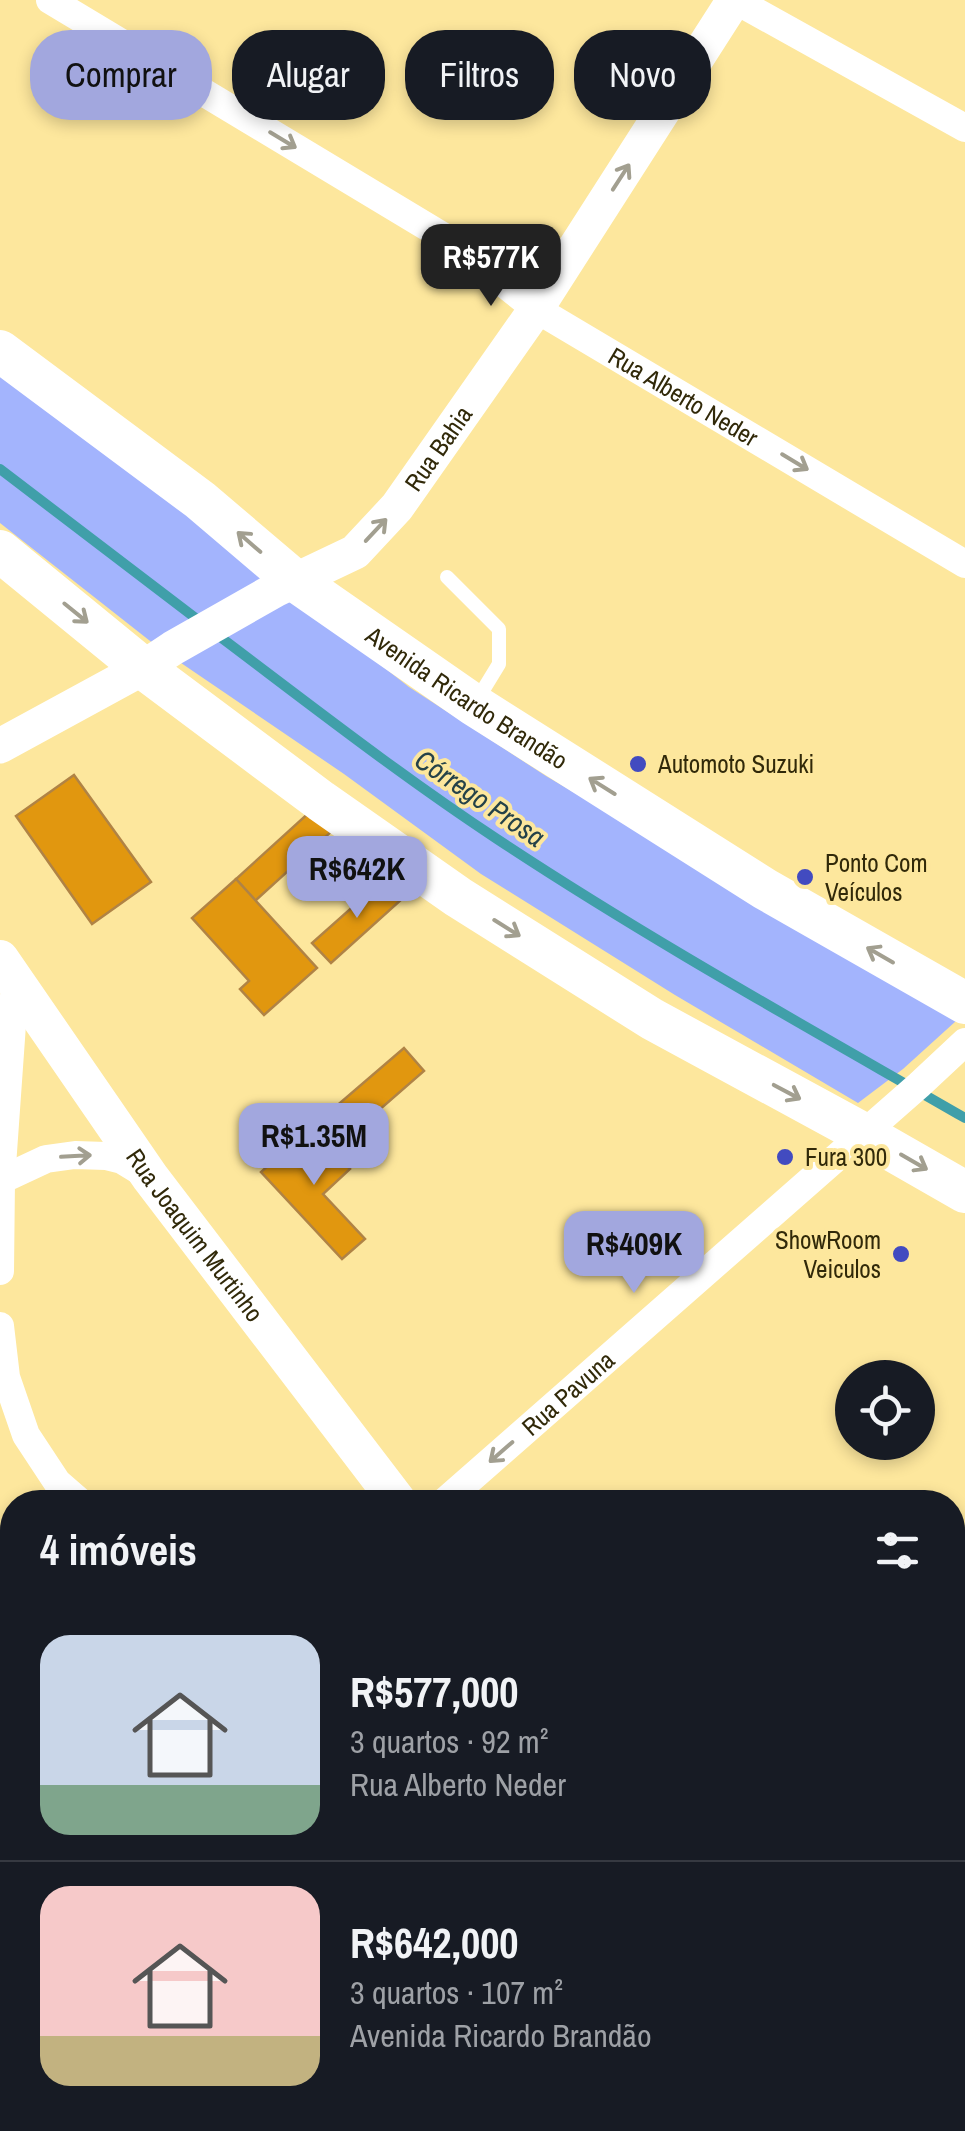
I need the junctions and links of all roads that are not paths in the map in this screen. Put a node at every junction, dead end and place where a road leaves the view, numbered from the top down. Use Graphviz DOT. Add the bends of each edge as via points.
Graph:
graph roads {
  1 [pos="50,0"];
  2 [pos="734,0"];
  3 [pos="965,128"];
  4 [pos="536,309"];
  5 [pos="0,351"];
  6 [pos="0,551"];
  7 [pos="965,564"];
  8 [pos="447,577"];
  9 [pos="284,585"];
  10 [pos="158,658"];
  11 [pos="474,705"];
  12 [pos="0,746"];
  13 [pos="7,971"];
  14 [pos="965,1003"];
  15 [pos="965,1042"];
  16 [pos="875,1122"];
  17 [pos="150,1177"];
  18 [pos="1,1180"];
  19 [pos="965,1192"];
  20 [pos="0,1271"];
  21 [pos="0,1326"];
  22 [pos="66,1490"];
  23 [pos="389,1490"];
  24 [pos="458,1490"];
  1 -- 4 [label="street, Rua Alberto Neder, one-way" via="449,240"];
  2 -- 3 [label="street"];
  4 -- 2 [label="street, Rua Bahia, one-way"];
  4 -- 7 [label="street, Rua Alberto Neder, one-way"];
  9 -- 4 [label="street, Rua Bahia, one-way" via="355,552 397,507"];
  9 -- 5 [label="main road, Avenida Ricardo Brandão, one-way" via="200,500"];
  6 -- 10 [label="main road, one-way"];
  8 -- 11 [label="lane" via="499,629 499,664"];
  9 -- 10 [label="street, Rua Bahia"];
  9 -- 11 [label="main road, Avenida Ricardo Brandão"];
  10 -- 12 [label="street, Rua Bahia"];
  10 -- 16 [label="main road, one-way" via="321,802 458,897 652,1019"];
  14 -- 11 [label="main road, Avenida Ricardo Brandão, one-way" via="765,888"];
  13 -- 17 [label="main road, Rua Joaquim Murtinho"];
  13 -- 18 [label="street"];
  15 -- 16 [label="street, Rua Pavuna"];
  16 -- 19 [label="main road, one-way"];
  16 -- 24 [label="street, Rua Pavuna, one-way"];
  18 -- 17 [label="street, one-way" via="46,1159 75,1155 122,1160"];
  17 -- 23 [label="main road, Rua Joaquim Murtinho"];
  18 -- 20 [label="street"];
  21 -- 22 [label="street" via="6,1378 26,1435"];
}
